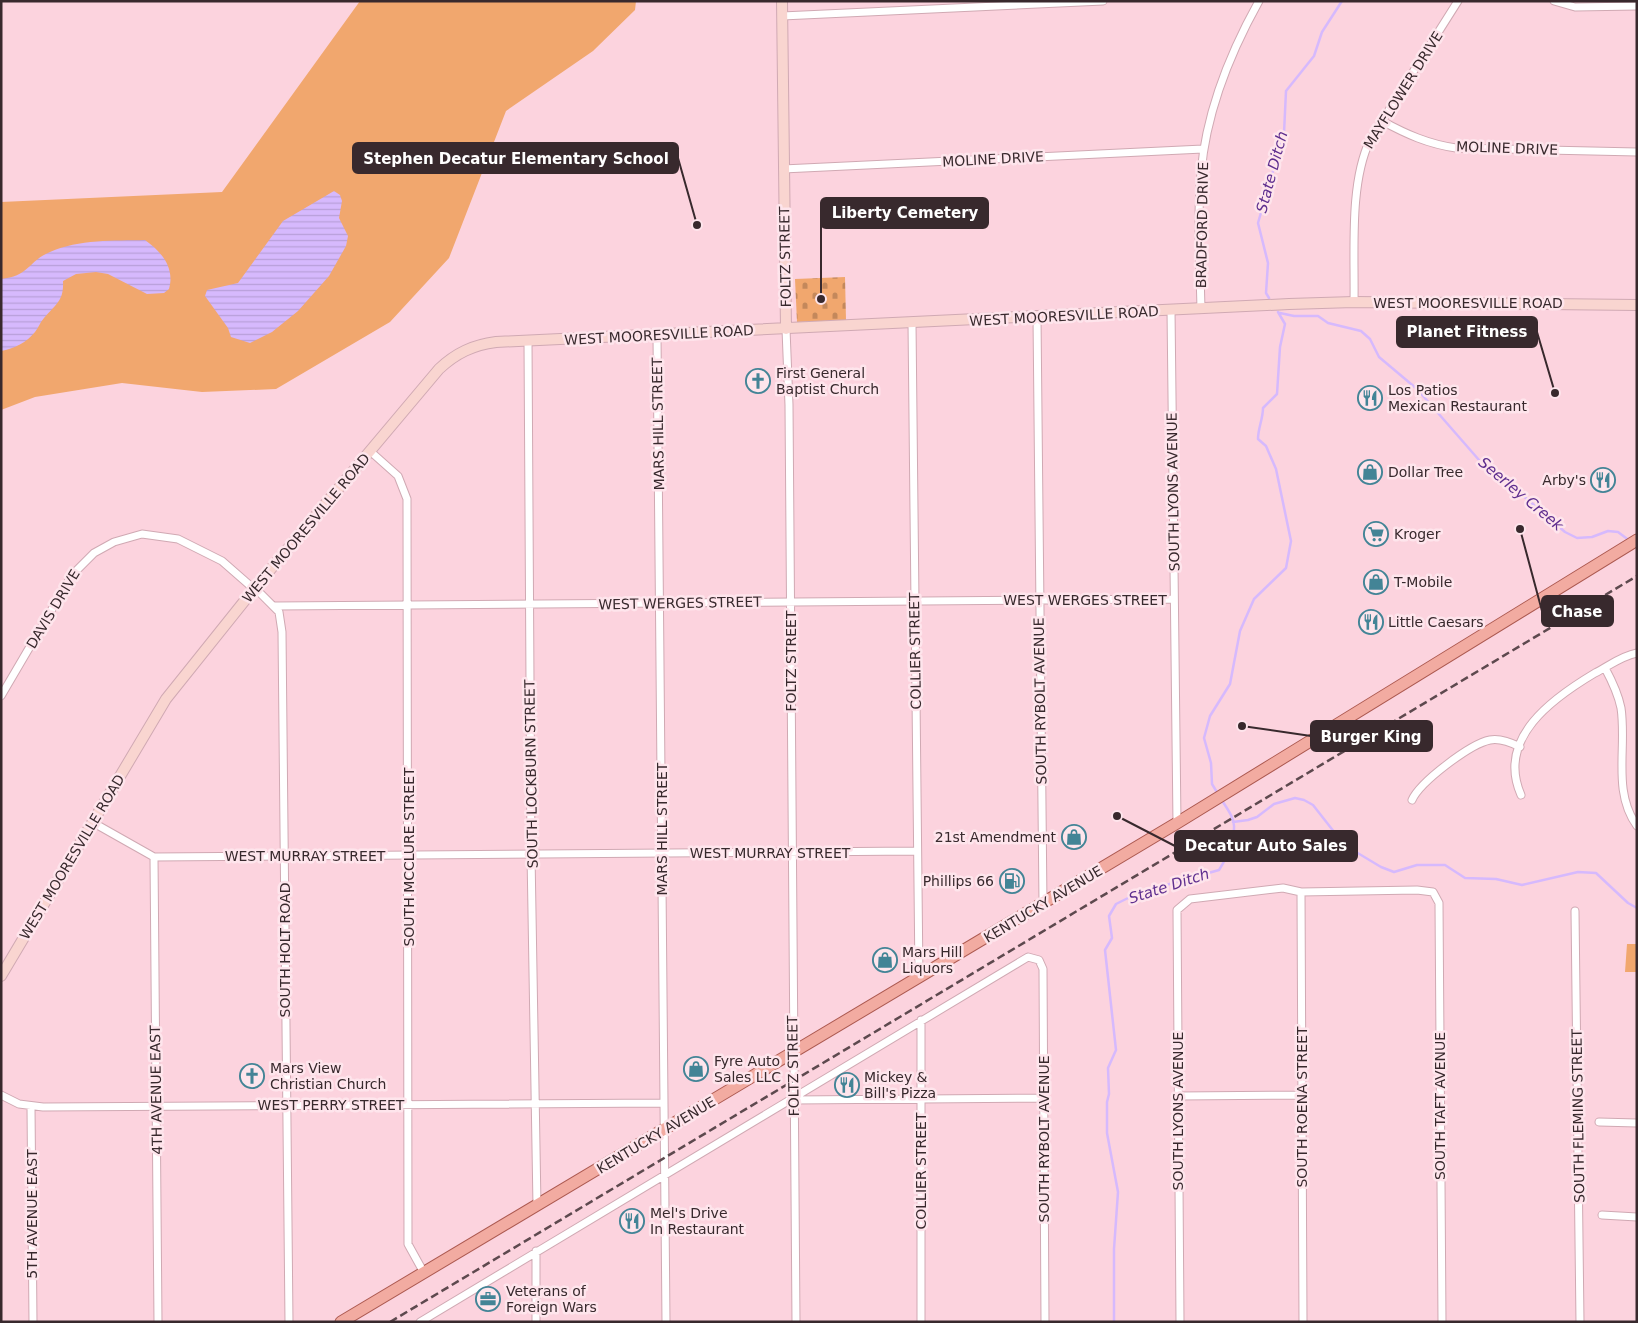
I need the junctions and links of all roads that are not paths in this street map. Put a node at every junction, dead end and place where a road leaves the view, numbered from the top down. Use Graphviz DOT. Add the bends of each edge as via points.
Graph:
graph roads {
  1 [pos="782,1"];
  2 [pos="1103,1"];
  3 [pos="1259,1"];
  4 [pos="1458,1"];
  5 [pos="1554,1"];
  6 [pos="1637,6"];
  7 [pos="782,16"];
  8 [pos="1382,121"];
  9 [pos="1203,149"];
  10 [pos="1637,152"];
  11 [pos="783,169"];
  12 [pos="1354,302"];
  13 [pos="1637,304"];
  14 [pos="1201,309"];
  15 [pos="1171,310"];
  16 [pos="1036,317"];
  17 [pos="912,323"];
  18 [pos="786,329"];
  19 [pos="657,336"];
  20 [pos="528,341"];
  21 [pos="370,451"];
  22 [pos="1637,540"];
  23 [pos="255,588"];
  24 [pos="1174,599"];
  25 [pos="1039,600"];
  26 [pos="914,601"];
  27 [pos="791,602"];
  28 [pos="529,604"];
  29 [pos="660,604"];
  30 [pos="275,606"];
  31 [pos="408,606"];
  32 [pos="1637,653"];
  33 [pos="1605,668"];
  34 [pos="1,696"];
  35 [pos="1520,747"];
  36 [pos="1521,795"];
  37 [pos="1412,800"];
  38 [pos="92,822"];
  39 [pos="1177,823"];
  40 [pos="1637,826"];
  41 [pos="917,851"];
  42 [pos="792,853"];
  43 [pos="531,854"];
  44 [pos="662,854"];
  45 [pos="408,856"];
  46 [pos="154,857"];
  47 [pos="284,857"];
  48 [pos="1301,892"];
  49 [pos="1043,904"];
  50 [pos="1575,911"];
  51 [pos="1,976"];
  52 [pos="918,979"];
  53 [pos="922,1020"];
  54 [pos="793,1053"];
  55 [pos="1,1095"];
  56 [pos="1302,1095"];
  57 [pos="1178,1096"];
  58 [pos="793,1098"];
  59 [pos="921,1098"];
  60 [pos="1044,1098"];
  61 [pos="534,1103"];
  62 [pos="664,1103"];
  63 [pos="410,1104"];
  64 [pos="285,1105"];
  65 [pos="31,1107"];
  66 [pos="156,1107"];
  67 [pos="1599,1122"];
  68 [pos="1637,1123"];
  69 [pos="663,1130"];
  70 [pos="664,1173"];
  71 [pos="537,1206"];
  72 [pos="1602,1215"];
  73 [pos="1637,1216"];
  74 [pos="536,1251"];
  75 [pos="424,1273"];
  76 [pos="33,1322"];
  77 [pos="158,1322"];
  78 [pos="289,1322"];
  79 [pos="341,1322"];
  80 [pos="420,1322"];
  81 [pos="536,1322"];
  82 [pos="666,1322"];
  83 [pos="796,1322"];
  84 [pos="921,1322"];
  85 [pos="1046,1322"];
  86 [pos="1180,1322"];
  87 [pos="1303,1322"];
  88 [pos="1442,1322"];
  89 [pos="1580,1322"];
  1 -- 7 [label="main road, FOLTZ STREET"];
  2 -- 7 [label="street"];
  3 -- 9 [label="street, BRADFORD DRIVE" via="1222,81"];
  4 -- 8 [label="street, MAYFLOWER DRIVE"];
  5 -- 6 [label="street" via="1575,7"];
  7 -- 11 [label="main road, FOLTZ STREET"];
  8 -- 10 [label="street, MOLINE DRIVE" via="1413,138 1456,148"];
  8 -- 12 [label="street, MAYFLOWER DRIVE" via="1365,151 1358,174"];
  9 -- 11 [label="street, MOLINE DRIVE"];
  9 -- 14 [label="street, BRADFORD DRIVE"];
  11 -- 18 [label="main road, FOLTZ STREET"];
  12 -- 13 [label="main road, WEST MOORESVILLE ROAD"];
  12 -- 14 [label="main road, WEST MOORESVILLE ROAD"];
  14 -- 15 [label="main road, WEST MOORESVILLE ROAD"];
  15 -- 16 [label="main road, WEST MOORESVILLE ROAD"];
  15 -- 24 [label="street, SOUTH LYONS AVENUE"];
  16 -- 17 [label="main road, WEST MOORESVILLE ROAD"];
  16 -- 25 [label="street, SOUTH RYBOLT AVENUE"];
  17 -- 18 [label="main road, WEST MOORESVILLE ROAD"];
  17 -- 26 [label="street, COLLIER STREET"];
  18 -- 19 [label="main road, WEST MOORESVILLE ROAD"];
  18 -- 27 [label="street, FOLTZ STREET"];
  19 -- 20 [label="main road, WEST MOORESVILLE ROAD"];
  19 -- 29 [label="street, MARS HILL STREET"];
  20 -- 21 [label="main road, WEST MOORESVILLE ROAD" via="478,345 452,358"];
  20 -- 28 [label="street, SOUTH LOCKBURN STREET"];
  21 -- 23 [label="main road, WEST MOORESVILLE ROAD"];
  21 -- 31 [label="street, SOUTH MCCLURE STREET" via="398,476 407,498"];
  22 -- 39 [label="main road, KENTUCKY AVENUE"];
  23 -- 30 [label="street"];
  23 -- 34 [label="street, DAVIS DRIVE" via="222,561 178,539 142,534 114,542 94,553 72,575"];
  23 -- 38 [label="main road, WEST MOORESVILLE ROAD" via="161,706"];
  24 -- 25 [label="street, WEST WERGES STREET"];
  24 -- 39 [label="street, SOUTH LYONS AVENUE"];
  25 -- 26 [label="street, WEST WERGES STREET"];
  25 -- 49 [label="street, SOUTH RYBOLT AVENUE"];
  26 -- 27 [label="street, WEST WERGES STREET"];
  26 -- 41 [label="street, COLLIER STREET"];
  27 -- 29 [label="street, WEST WERGES STREET"];
  27 -- 42 [label="street, FOLTZ STREET"];
  28 -- 29 [label="street, WEST WERGES STREET"];
  28 -- 31 [label="street, WEST WERGES STREET"];
  28 -- 43 [label="street, SOUTH LOCKBURN STREET"];
  29 -- 44 [label="street, MARS HILL STREET"];
  30 -- 31 [label="street, WEST WERGES STREET"];
  30 -- 47 [label="street, SOUTH HOLT ROAD" via="282,632"];
  31 -- 45 [label="street, SOUTH MCCLURE STREET"];
  32 -- 33 [label="street"];
  33 -- 35 [label="street" via="1547,705 1528,729"];
  33 -- 40 [label="street" via="1621,709 1623,794"];
  35 -- 36 [label="street" via="1514,772"];
  35 -- 37 [label="street" via="1497,740 1480,744 1424,782"];
  38 -- 46 [label="street, WEST MURRAY STREET"];
  38 -- 51 [label="main road, WEST MOORESVILLE ROAD"];
  39 -- 49 [label="main road, KENTUCKY AVENUE"];
  41 -- 42 [label="street, WEST MURRAY STREET"];
  41 -- 52 [label="street, COLLIER STREET"];
  42 -- 44 [label="street, WEST MURRAY STREET"];
  42 -- 54 [label="street, FOLTZ STREET"];
  43 -- 44 [label="street, WEST MURRAY STREET"];
  43 -- 45 [label="street, WEST MURRAY STREET"];
  43 -- 61 [label="street, SOUTH LOCKBURN STREET"];
  44 -- 62 [label="street, MARS HILL STREET"];
  45 -- 47 [label="street, WEST MURRAY STREET"];
  45 -- 63 [label="street, SOUTH MCCLURE STREET"];
  46 -- 47 [label="street, WEST MURRAY STREET"];
  46 -- 66 [label="street, 4TH AVENUE EAST"];
  47 -- 64 [label="street, SOUTH HOLT ROAD"];
  48 -- 56 [label="street, SOUTH ROENA STREET"];
  48 -- 57 [label="street, SOUTH LYONS AVENUE" via="1283,888 1190,899 1177,910"];
  48 -- 88 [label="street, SOUTH TAFT AVENUE" via="1418,890 1433,892 1439,902"];
  49 -- 52 [label="main road, KENTUCKY AVENUE"];
  50 -- 89 [label="street, SOUTH FLEMING STREET"];
  52 -- 54 [label="main road, KENTUCKY AVENUE"];
  53 -- 58 [label="street"];
  53 -- 59 [label="street, COLLIER STREET"];
  53 -- 60 [label="street, SOUTH RYBOLT AVENUE" via="1028,957 1037,959 1043,969"];
  54 -- 58 [label="street, FOLTZ STREET"];
  54 -- 69 [label="main road, KENTUCKY AVENUE"];
  55 -- 65 [label="street, WEST PERRY STREET"];
  56 -- 57 [label="street"];
  56 -- 87 [label="street, SOUTH ROENA STREET"];
  57 -- 86 [label="street, SOUTH LYONS AVENUE"];
  58 -- 59 [label="street"];
  58 -- 70 [label="street"];
  58 -- 83 [label="street, FOLTZ STREET"];
  59 -- 60 [label="street"];
  59 -- 84 [label="street, COLLIER STREET"];
  60 -- 85 [label="street, SOUTH RYBOLT AVENUE"];
  61 -- 62 [label="street, WEST PERRY STREET"];
  61 -- 63 [label="street, WEST PERRY STREET"];
  61 -- 71 [label="street, SOUTH LOCKBURN STREET"];
  62 -- 69 [label="street, MARS HILL STREET"];
  63 -- 64 [label="street, WEST PERRY STREET"];
  63 -- 75 [label="street, SOUTH MCCLURE STREET" via="408,1244"];
  64 -- 66 [label="street, WEST PERRY STREET"];
  64 -- 78 [label="street, SOUTH HOLT ROAD"];
  65 -- 66 [label="street, WEST PERRY STREET"];
  65 -- 76 [label="street, 5TH AVENUE EAST"];
  66 -- 77 [label="street, 4TH AVENUE EAST"];
  67 -- 68 [label="street"];
  69 -- 70 [label="street, MARS HILL STREET"];
  69 -- 71 [label="main road, KENTUCKY AVENUE"];
  70 -- 74 [label="street"];
  70 -- 82 [label="street, MARS HILL STREET"];
  71 -- 75 [label="main road, KENTUCKY AVENUE"];
  72 -- 73 [label="street"];
  74 -- 80 [label="street"];
  74 -- 81 [label="street"];
  75 -- 79 [label="main road, KENTUCKY AVENUE"];
}
